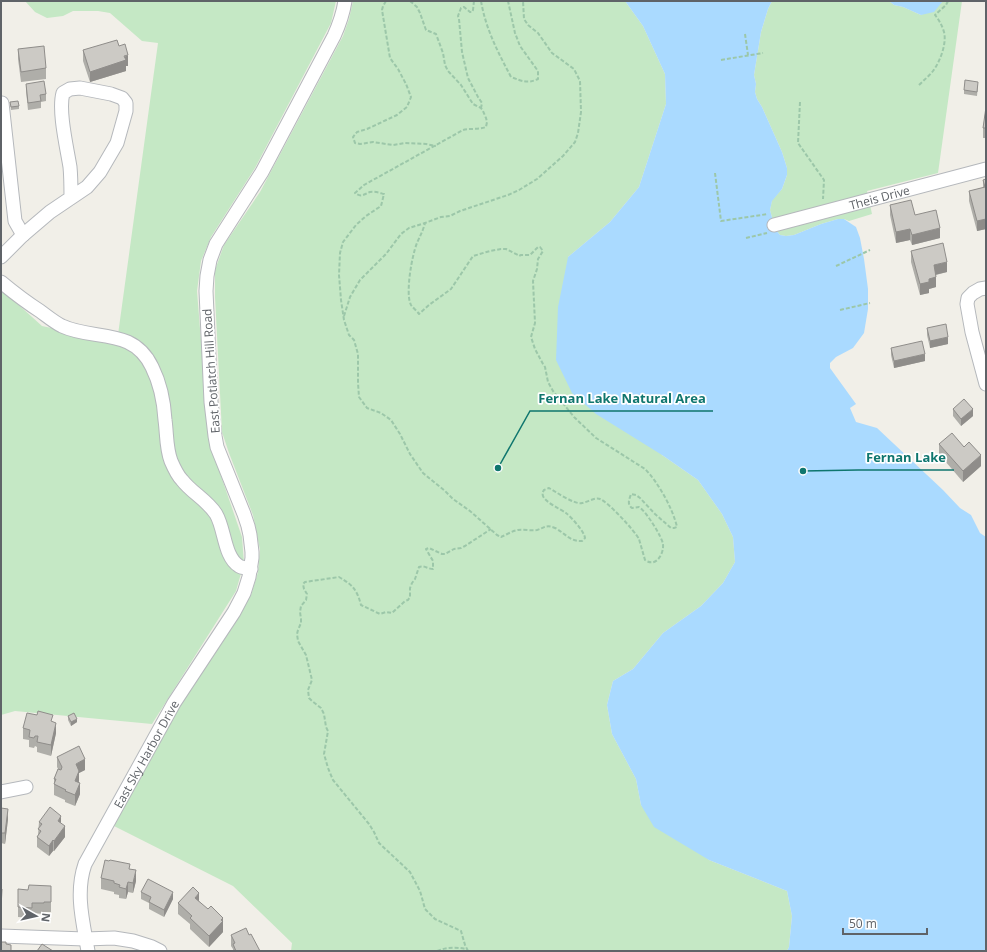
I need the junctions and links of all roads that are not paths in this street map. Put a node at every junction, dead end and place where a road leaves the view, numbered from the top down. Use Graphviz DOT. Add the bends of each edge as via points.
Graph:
graph roads {
  1 [pos="345,1"];
  2 [pos="2,103"];
  3 [pos="986,169"];
  4 [pos="71,198"];
  5 [pos="771,224"];
  6 [pos="23,235"];
  7 [pos="1,257"];
  8 [pos="1,282"];
  9 [pos="986,288"];
  10 [pos="986,384"];
  11 [pos="250,569"];
  12 [pos="26,787"];
  13 [pos="1,792"];
  14 [pos="1,936"];
  15 [pos="87,945"];
  16 [pos="160,951"];
  1 -- 11 [label="street, East Potlatch Hill Road" via="340,24 262,172 216,244 207,276 206,305 215,436 248,526 252,558"];
  2 -- 6 [label="street" via="15,221"];
  3 -- 5 [label="street, Theis Drive"];
  4 -- 4 [label="street" via="87,187 100,172 116,143 126,111 126,103 122,98 80,88 70,89 63,94 62,115 70,170"];
  4 -- 6 [label="street"];
  6 -- 7 [label="street"];
  8 -- 11 [label="street" via="62,326 126,341 142,352 148,359 160,388 169,454 176,471 217,515 234,562"];
  9 -- 10 [label="street" via="973,292 967,304"];
  11 -- 15 [label="street, East Sky Harbor Drive" via="244,593 234,612 174,703 85,864 79,896"];
  12 -- 13 [label="street"];
  14 -- 15 [label="street"];
  15 -- 16 [label="street" via="114,938 133,941"];
}
